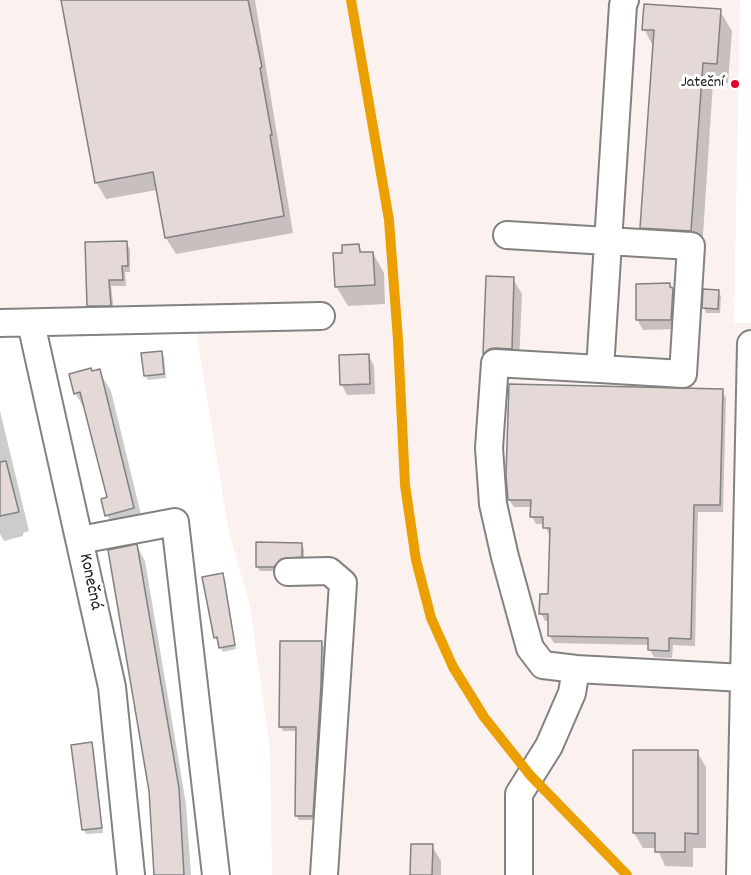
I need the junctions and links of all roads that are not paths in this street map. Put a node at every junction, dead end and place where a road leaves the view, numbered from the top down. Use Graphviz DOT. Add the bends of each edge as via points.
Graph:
graph roads {
  1 [pos="625,0"];
  2 [pos="507,235"];
  3 [pos="608,241"];
  4 [pos="321,316"];
  5 [pos="0,323"];
  6 [pos="30,323"];
  7 [pos="751,344"];
  8 [pos="600,369"];
  9 [pos="81,545"];
  10 [pos="288,572"];
  11 [pos="746,666"];
  12 [pos="576,669"];
  13 [pos="130,875"];
  14 [pos="216,875"];
  15 [pos="324,875"];
  16 [pos="519,875"];
  17 [pos="740,875"];
  1 -- 3 [label="street"];
  2 -- 3 [label="street"];
  3 -- 8 [label="street"];
  3 -- 8 [label="street" via="691,246 683,374"];
  4 -- 6 [label="street"];
  5 -- 6 [label="street"];
  6 -- 9 [label="street, Konečná"];
  7 -- 11 [label="street"];
  8 -- 12 [label="street" via="495,363 489,448 493,504 505,557 530,648 543,665"];
  9 -- 13 [label="street, Konečná" via="112,687"];
  9 -- 14 [label="street" via="175,522"];
  10 -- 15 [label="street" via="329,570 343,583"];
  11 -- 12 [label="street"];
  11 -- 17 [label="street"];
  12 -- 16 [label="street" via="572,693 549,746 519,794"];
}
